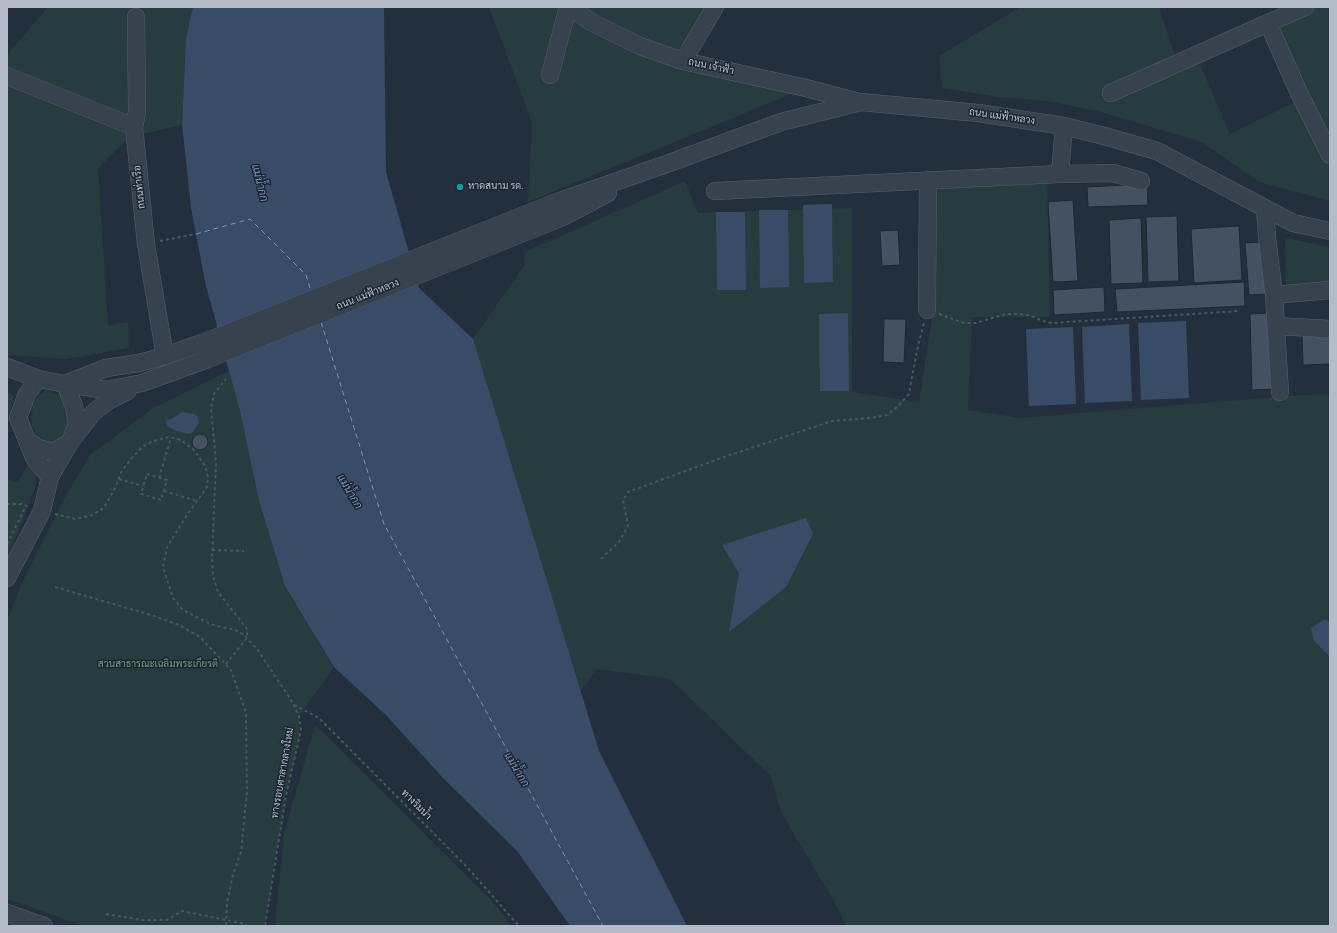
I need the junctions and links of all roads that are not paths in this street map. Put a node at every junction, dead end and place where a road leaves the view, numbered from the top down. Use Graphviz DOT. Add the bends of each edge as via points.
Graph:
graph roads {
  1 [pos="569,7"];
  2 [pos="715,7"];
  3 [pos="1305,7"];
  4 [pos="136,17"];
  5 [pos="1268,24"];
  6 [pos="683,61"];
  7 [pos="7,76"];
  8 [pos="550,76"];
  9 [pos="1111,93"];
  10 [pos="861,102"];
  11 [pos="1064,126"];
  12 [pos="134,127"];
  13 [pos="1330,155"];
  14 [pos="1060,174"];
  15 [pos="928,180"];
  16 [pos="1141,181"];
  17 [pos="715,191"];
  18 [pos="1265,208"];
  19 [pos="560,209"];
  20 [pos="1330,231"];
  21 [pos="1330,290"];
  22 [pos="1274,295"];
  23 [pos="928,310"];
  24 [pos="1276,326"];
  25 [pos="1330,329"];
  26 [pos="165,356"];
  27 [pos="7,367"];
  28 [pos="38,379"];
  29 [pos="142,383"];
  30 [pos="65,384"];
  31 [pos="1280,392"];
  32 [pos="27,440"];
  33 [pos="70,442"];
  34 [pos="50,477"];
  35 [pos="7,578"];
  36 [pos="7,913"];
  37 [pos="44,926"];
  1 -- 6 [label="street, ถนน เจ้าฟ้า" via="591,22 634,43"];
  1 -- 8 [label="street"];
  2 -- 6 [label="street"];
  3 -- 5 [label="street"];
  4 -- 12 [label="street, ถนนท่าเรือ" via="137,107"];
  5 -- 9 [label="street"];
  5 -- 13 [label="street"];
  6 -- 10 [label="street, ถนน เจ้าฟ้า"];
  7 -- 12 [label="street"];
  10 -- 11 [label="street, ถนน แม่ฟ้าหลวง" via="978,113"];
  10 -- 19 [label="street, ถนน แม่ฟ้าหลวง" via="780,122 661,166"];
  11 -- 14 [label="street"];
  11 -- 18 [label="street, ถนน แม่ฟ้าหลวง" via="1157,151"];
  12 -- 26 [label="street, ถนนท่าเรือ" via="146,244"];
  14 -- 15 [label="street"];
  14 -- 16 [label="street" via="1113,173"];
  15 -- 17 [label="street"];
  15 -- 23 [label="street"];
  18 -- 20 [label="street, ถนน แม่ฟ้าหลวง" via="1293,223"];
  18 -- 22 [label="street"];
  19 -- 26 [label="street, ถนน แม่ฟ้าหลวง"];
  19 -- 29 [label="street, ถนน แม่ฟ้าหลวง" via="208,359"];
  21 -- 22 [label="street"];
  22 -- 24 [label="street"];
  24 -- 25 [label="street"];
  24 -- 31 [label="street"];
  26 -- 30 [label="street, ถนน แม่ฟ้าหลวง" via="106,368"];
  27 -- 28 [label="street, ถนน แม่ฟ้าหลวง"];
  28 -- 30 [label="street, ถนน แม่ฟ้าหลวง"];
  28 -- 32 [label="street" via="27,394 18,418"];
  29 -- 30 [label="street, ถนน แม่ฟ้าหลวง" via="108,390"];
  29 -- 33 [label="street" via="108,401 93,413"];
  30 -- 33 [label="street" via="74,406 77,424"];
  32 -- 33 [label="street" via="38,448 54,452"];
  32 -- 34 [label="street" via="34,458"];
  33 -- 34 [label="street"];
  34 -- 35 [label="street" via="42,511"];
  36 -- 37 [label="street"];
}
